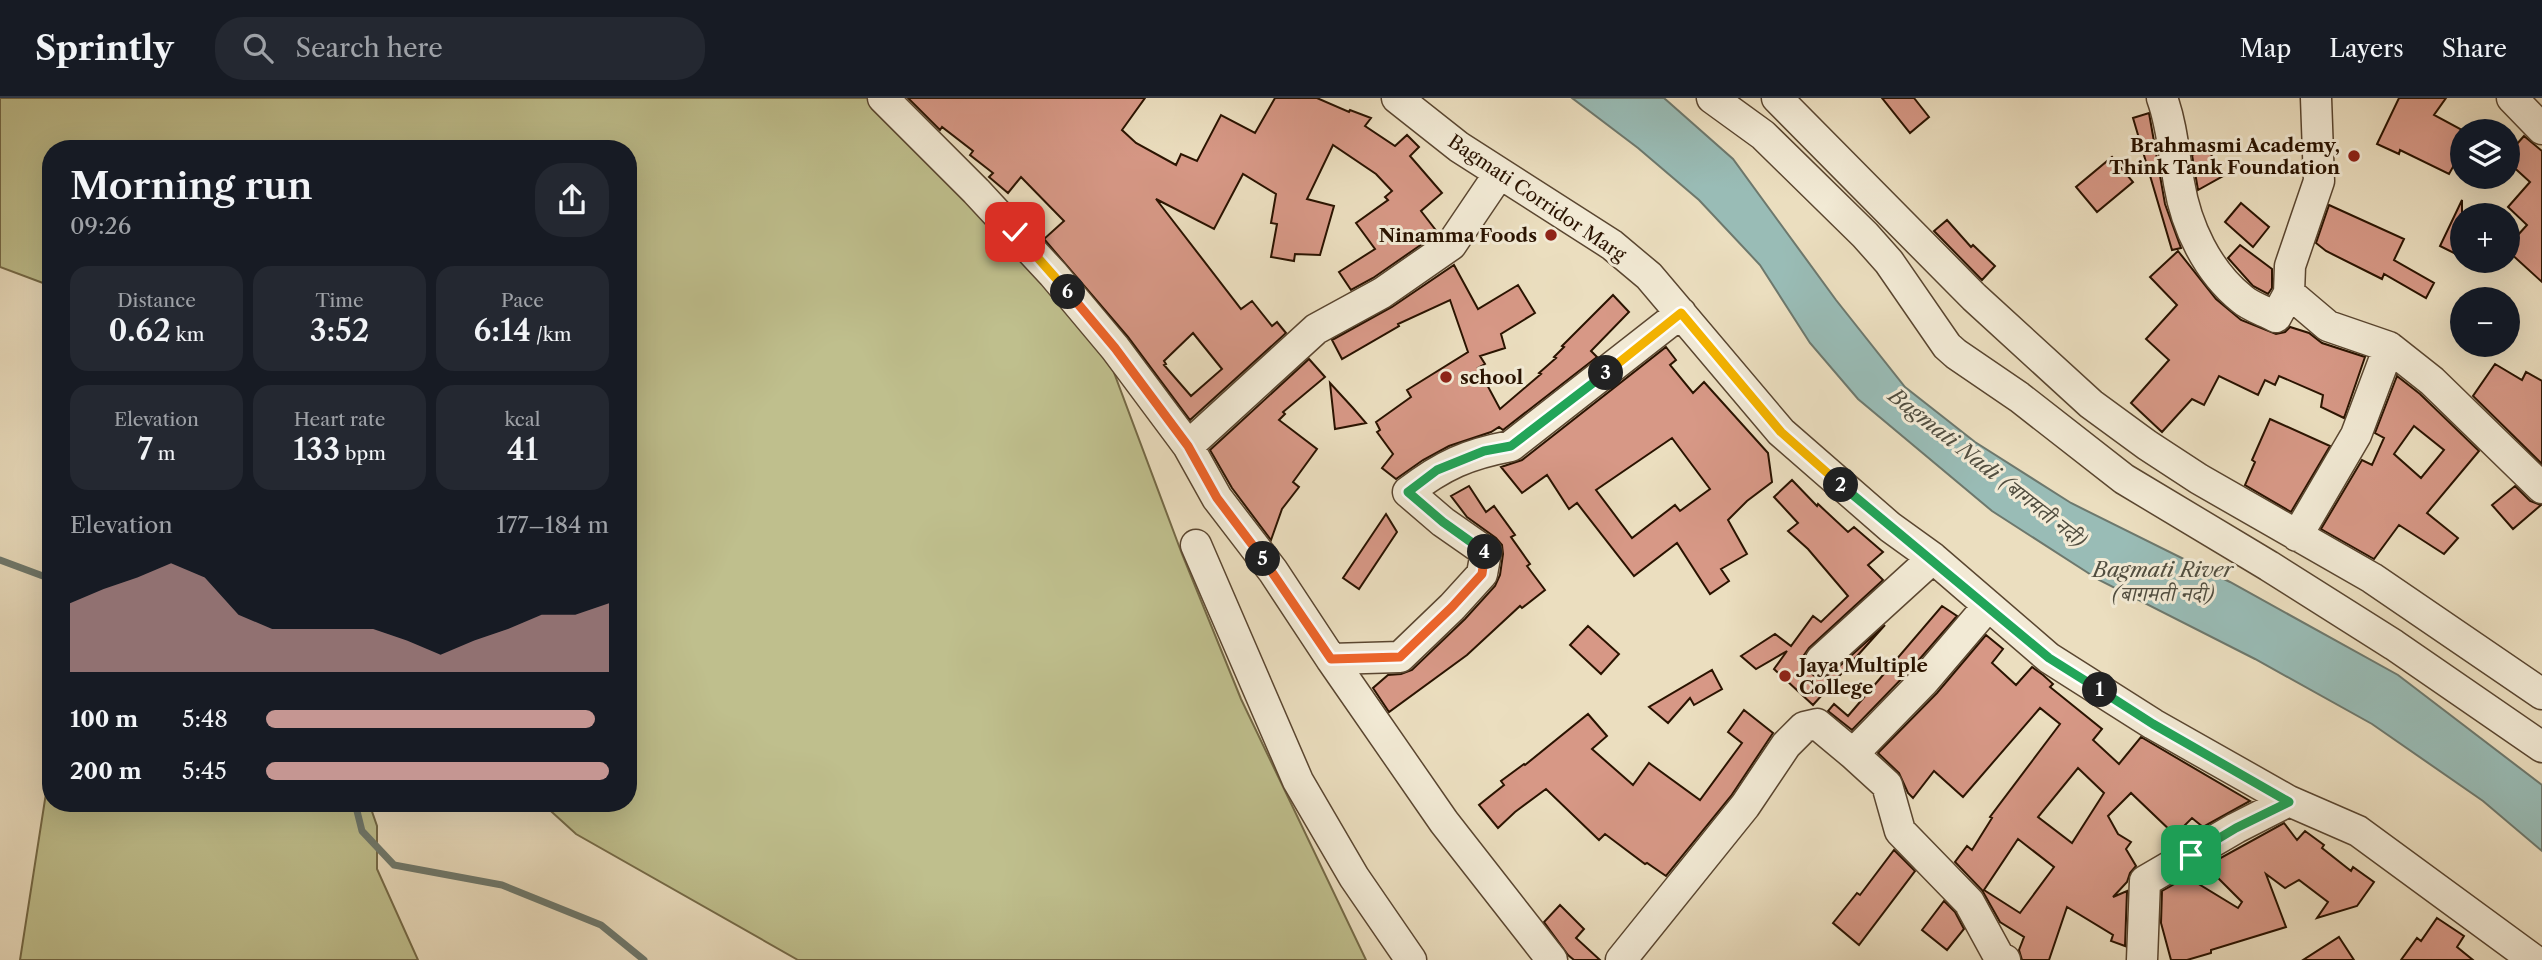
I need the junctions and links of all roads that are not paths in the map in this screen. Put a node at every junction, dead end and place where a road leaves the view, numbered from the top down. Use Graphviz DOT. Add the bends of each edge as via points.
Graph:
graph roads {
  1 [pos="1397,98"];
  2 [pos="1712,98"];
  3 [pos="1777,98"];
  4 [pos="2162,98"];
  5 [pos="2316,98"];
  6 [pos="2512,98"];
  7 [pos="886,99"];
  8 [pos="1745,107"];
  9 [pos="2542,129"];
  10 [pos="1499,174"];
  11 [pos="1905,226"];
  12 [pos="1878,249"];
  13 [pos="2289,293"];
  14 [pos="1681,313"];
  15 [pos="2389,347"];
  16 [pos="1188,446"];
  17 [pos="2213,487"];
  18 [pos="2542,488"];
  19 [pos="2192,521"];
  20 [pos="2301,538"];
  21 [pos="1196,545"];
  22 [pos="1933,558"];
  23 [pos="2284,575"];
  24 [pos="1988,606"];
  25 [pos="1331,659"];
  26 [pos="1821,660"];
  27 [pos="2542,694"];
  28 [pos="2542,747"];
  29 [pos="1853,754"];
  30 [pos="2289,802"];
  31 [pos="1411,960"];
  32 [pos="1552,960"];
  33 [pos="1621,960"];
  34 [pos="2006,960"];
  35 [pos="2142,960"];
  36 [pos="2534,960"];
  1 -- 10 [label="street, Bagmati Corridor Marg"];
  2 -- 8 [label="street"];
  3 -- 11 [label="street"];
  4 -- 13 [label="street" via="2189,224 2212,267 2243,300 2276,317"];
  5 -- 13 [label="street" via="2319,180 2290,266"];
  6 -- 9 [label="street"];
  7 -- 16 [label="street" via="1053,274"];
  8 -- 12 [label="street" via="1763,135"];
  10 -- 14 [label="street, Bagmati Corridor Marg" via="1612,246 1649,276"];
  10 -- 16 [label="street" via="1451,245 1382,293 1316,329"];
  11 -- 12 [label="street"];
  11 -- 17 [label="street" via="2091,404"];
  12 -- 19 [label="street" via="1956,354 2020,397 2124,479"];
  13 -- 15 [label="street" via="2328,326"];
  14 -- 22 [label="street, Bagmati Corridor Marg" via="1781,432 1890,527"];
  14 -- 25 [label="street" via="1511,446 1484,451 1437,470 1408,492 1486,552 1482,574 1400,657"];
  15 -- 18 [label="street"];
  15 -- 20 [label="street" via="2356,435"];
  16 -- 25 [label="street" via="1217,498 1273,571"];
  17 -- 19 [label="street"];
  17 -- 20 [label="street"];
  19 -- 23 [label="street"];
  20 -- 23 [label="street"];
  20 -- 27 [label="street" via="2372,578"];
  21 -- 31 [label="street" via="1298,781 1354,877"];
  22 -- 24 [label="street, Bagmati Corridor Marg"];
  22 -- 26 [label="street"];
  23 -- 28 [label="street"];
  24 -- 29 [label="street"];
  24 -- 30 [label="street, Bagmati Corridor Marg" via="2049,658"];
  25 -- 32 [label="street" via="1444,822"];
  29 -- 33 [label="street" via="1817,723 1804,727"];
  29 -- 34 [label="street" via="1888,785 1900,831 1969,902 1999,957"];
  30 -- 35 [label="street" via="2145,881"];
  30 -- 36 [label="street, Bagmati Corridor Marg" via="2358,831"];
}
